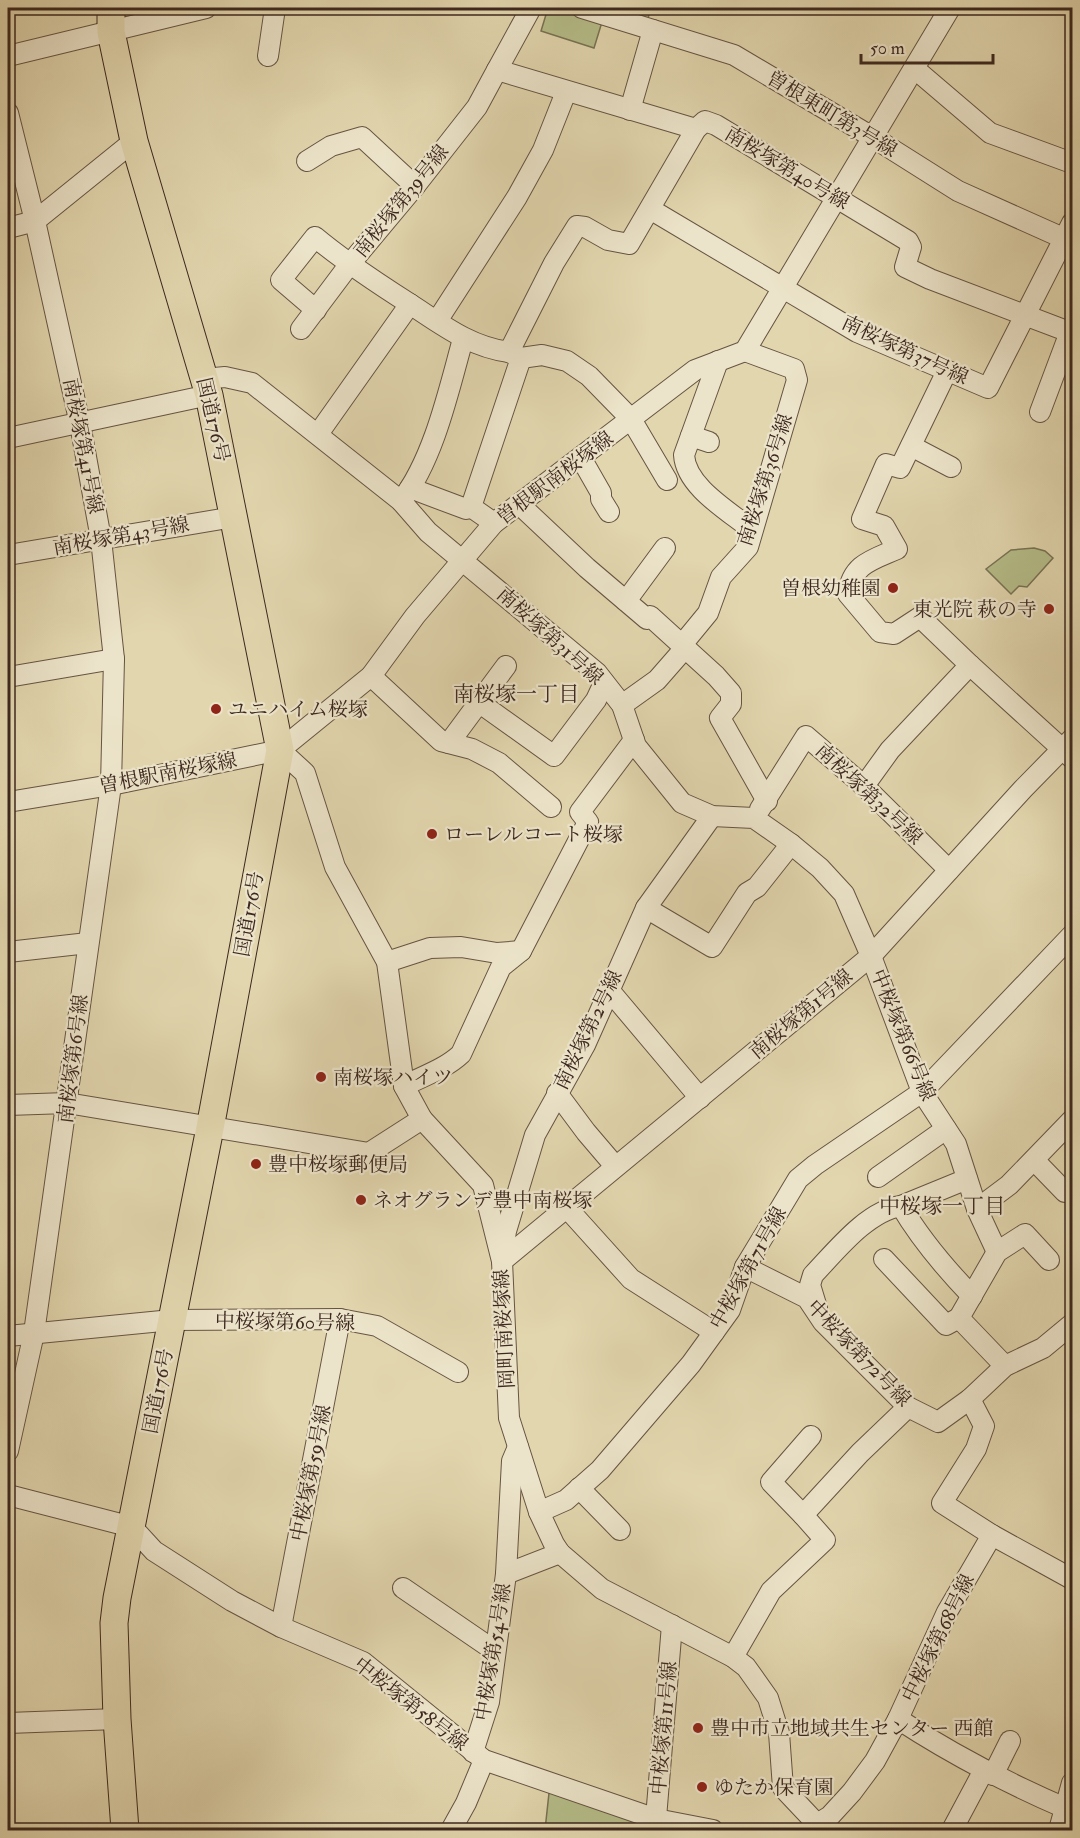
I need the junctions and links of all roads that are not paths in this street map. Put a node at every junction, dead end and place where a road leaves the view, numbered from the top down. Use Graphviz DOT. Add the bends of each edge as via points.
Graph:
graph roads {
  1 [pos="206,8"];
  2 [pos="275,8"];
  3 [pos="531,8"];
  4 [pos="582,8"];
  5 [pos="950,8"];
  6 [pos="176,11"];
  7 [pos="111,20"];
  8 [pos="653,30"];
  9 [pos="8,56"];
  10 [pos="268,56"];
  11 [pos="915,69"];
  12 [pos="497,70"];
  13 [pos="566,92"];
  14 [pos="630,110"];
  15 [pos="8,113"];
  16 [pos="696,129"];
  17 [pos="874,138"];
  18 [pos="134,141"];
  19 [pos="308,161"];
  20 [pos="1072,163"];
  21 [pos="415,186"];
  22 [pos="837,199"];
  23 [pos="651,209"];
  24 [pos="35,221"];
  25 [pos="8,228"];
  26 [pos="1070,235"];
  27 [pos="349,265"];
  28 [pos="783,287"];
  29 [pos="410,304"];
  30 [pos="316,310"];
  31 [pos="1024,315"];
  32 [pos="437,321"];
  33 [pos="301,329"];
  34 [pos="1071,333"];
  35 [pos="463,339"];
  36 [pos="745,351"];
  37 [pos="515,355"];
  38 [pos="718,362"];
  39 [pos="947,371"];
  40 [pos="206,387"];
  41 [pos="1040,412"];
  42 [pos="631,419"];
  43 [pos="80,424"];
  44 [pos="318,434"];
  45 [pos="8,438"];
  46 [pos="911,446"];
  47 [pos="581,458"];
  48 [pos="951,467"];
  49 [pos="668,480"];
  50 [pos="405,495"];
  51 [pos="520,505"];
  52 [pos="471,507"];
  53 [pos="609,512"];
  54 [pos="234,517"];
  55 [pos="494,523"];
  56 [pos="752,530"];
  57 [pos="101,538"];
  58 [pos="665,548"];
  59 [pos="8,555"];
  60 [pos="463,560"];
  61 [pos="626,601"];
  62 [pos="685,648"];
  63 [pos="114,659"];
  64 [pos="970,665"];
  65 [pos="506,666"];
  66 [pos="371,676"];
  67 [pos="8,677"];
  68 [pos="604,682"];
  69 [pos="480,703"];
  70 [pos="622,705"];
  71 [pos="634,740"];
  72 [pos="449,743"];
  73 [pos="1069,749"];
  74 [pos="280,750"];
  75 [pos="111,785"];
  76 [pos="864,786"];
  77 [pos="766,801"];
  78 [pos="8,802"];
  79 [pos="551,807"];
  80 [pos="712,816"];
  81 [pos="754,818"];
  82 [pos="791,844"];
  83 [pos="950,870"];
  84 [pos="646,908"];
  85 [pos="1072,935"];
  86 [pos="88,943"];
  87 [pos="521,951"];
  88 [pos="8,952"];
  89 [pos="871,956"];
  90 [pos="387,962"];
  91 [pos="609,990"];
  92 [pos="404,1086"];
  93 [pos="922,1092"];
  94 [pos="557,1093"];
  95 [pos="700,1098"];
  96 [pos="68,1103"];
  97 [pos="8,1105"];
  98 [pos="422,1119"];
  99 [pos="1072,1120"];
  100 [pos="210,1128"];
  101 [pos="946,1130"];
  102 [pos="1034,1160"];
  103 [pos="615,1166"];
  104 [pos="878,1177"];
  105 [pos="968,1179"];
  106 [pos="1065,1192"];
  107 [pos="901,1206"];
  108 [pos="567,1208"];
  109 [pos="977,1209"];
  110 [pos="997,1252"];
  111 [pos="884,1259"];
  112 [pos="1049,1260"];
  113 [pos="502,1261"];
  114 [pos="745,1267"];
  115 [pos="972,1296"];
  116 [pos="959,1318"];
  117 [pos="340,1319"];
  118 [pos="172,1320"];
  119 [pos="823,1322"];
  120 [pos="1072,1324"];
  121 [pos="714,1332"];
  122 [pos="34,1333"];
  123 [pos="8,1336"];
  124 [pos="1005,1366"];
  125 [pos="458,1372"];
  126 [pos="970,1399"];
  127 [pos="908,1407"];
  128 [pos="812,1436"];
  129 [pos="518,1447"];
  130 [pos="8,1451"];
  131 [pos="579,1488"];
  132 [pos="8,1495"];
  133 [pos="539,1512"];
  134 [pos="804,1515"];
  135 [pos="132,1527"];
  136 [pos="620,1530"];
  137 [pos="992,1536"];
  138 [pos="560,1553"];
  139 [pos="506,1574"];
  140 [pos="1072,1579"];
  141 [pos="403,1588"];
  142 [pos="672,1625"];
  143 [pos="281,1627"];
  144 [pos="495,1651"];
  145 [pos="733,1657"];
  146 [pos="117,1719"];
  147 [pos="898,1719"];
  148 [pos="8,1723"];
  149 [pos="1010,1741"];
  150 [pos="479,1756"];
  151 [pos="989,1773"];
  152 [pos="1072,1783"];
  153 [pos="1065,1808"];
  154 [pos="656,1825"];
  155 [pos="817,1827"];
  156 [pos="125,1830"];
  157 [pos="451,1830"];
  158 [pos="713,1830"];
  159 [pos="952,1830"];
  160 [pos="1059,1830"];
  1 -- 6 [label="street"];
  2 -- 10 [label="street"];
  3 -- 12 [label="street"];
  4 -- 8 [label="street, 曽根東町第3号線"];
  5 -- 11 [label="street"];
  6 -- 7 [label="street"];
  7 -- 9 [label="street"];
  7 -- 18 [label="highway, 国道176号"];
  8 -- 14 [label="street"];
  8 -- 17 [label="street, 曽根東町第3号線" via="734,56"];
  11 -- 17 [label="street"];
  11 -- 20 [label="street" via="990,134"];
  12 -- 13 [label="street, 南桜塚第40号線"];
  12 -- 21 [label="street, 南桜塚第39号線" via="477,107"];
  13 -- 14 [label="street, 南桜塚第40号線"];
  13 -- 32 [label="street" via="543,150"];
  14 -- 16 [label="street, 南桜塚第40号線"];
  15 -- 24 [label="street, 南桜塚第41号線"];
  16 -- 22 [label="street, 南桜塚第40号線" via="705,121 716,125"];
  16 -- 23 [label="street"];
  17 -- 22 [label="street"];
  17 -- 26 [label="street, 曽根東町第3号線" via="958,190"];
  18 -- 24 [label="street"];
  18 -- 40 [label="highway, 国道176号"];
  19 -- 21 [label="street" via="331,146 362,137"];
  21 -- 27 [label="street, 南桜塚第39号線"];
  22 -- 28 [label="street"];
  22 -- 31 [label="street, 南桜塚第40号線" via="908,241 911,247 904,267"];
  23 -- 28 [label="street, 南桜塚第37号線"];
  23 -- 37 [label="street" via="629,244 608,240 577,226 554,263"];
  24 -- 25 [label="street"];
  24 -- 43 [label="street, 南桜塚第41号線"];
  26 -- 31 [label="street"];
  27 -- 29 [label="street"];
  27 -- 30 [label="street, 南桜塚第39号線"];
  27 -- 30 [label="street" via="315,237 281,280"];
  28 -- 36 [label="street"];
  28 -- 39 [label="street, 南桜塚第37号線" via="857,332"];
  29 -- 32 [label="street"];
  29 -- 44 [label="street"];
  30 -- 33 [label="street, 南桜塚第39号線"];
  31 -- 34 [label="street, 南桜塚第40号線"];
  31 -- 39 [label="street, 南桜塚第37号線" via="988,388"];
  32 -- 35 [label="street"];
  34 -- 41 [label="street"];
  35 -- 37 [label="street"];
  35 -- 50 [label="street" via="439,424"];
  36 -- 38 [label="street, 曽根駅南桜塚線"];
  36 -- 56 [label="street, 南桜塚第36号線" via="794,369 797,380"];
  37 -- 42 [label="street" via="567,361 589,376"];
  37 -- 52 [label="street"];
  38 -- 42 [label="street, 曽根駅南桜塚線" via="694,370"];
  38 -- 56 [label="street" via="700,439 684,455 685,466 709,497"];
  39 -- 46 [label="street"];
  40 -- 43 [label="street, 南桜塚第31号線"];
  40 -- 44 [label="street, 南桜塚第31号線" via="225,377 252,383"];
  40 -- 54 [label="highway, 国道176号"];
  42 -- 47 [label="street, 曽根駅南桜塚線"];
  42 -- 49 [label="street"];
  43 -- 45 [label="street, 南桜塚第31号線"];
  43 -- 57 [label="street, 南桜塚第41号線"];
  44 -- 50 [label="street, 南桜塚第31号線"];
  46 -- 48 [label="street"];
  46 -- 64 [label="street" via="900,468 886,464 862,519 884,526 897,549 864,564 850,580 848,594 880,632 894,634 920,617"];
  47 -- 51 [label="street, 曽根駅南桜塚線"];
  47 -- 53 [label="street"];
  50 -- 52 [label="street"];
  50 -- 60 [label="street, 南桜塚第31号線" via="428,532"];
  51 -- 55 [label="street, 曽根駅南桜塚線"];
  51 -- 61 [label="street"];
  52 -- 55 [label="street"];
  54 -- 57 [label="street, 南桜塚第43号線"];
  54 -- 74 [label="highway, 国道176号"];
  55 -- 60 [label="street, 曽根駅南桜塚線"];
  56 -- 62 [label="street, 南桜塚第36号線" via="748,547 722,577 708,613 685,641"];
  57 -- 59 [label="street, 南桜塚第43号線"];
  57 -- 63 [label="street, 南桜塚第41号線"];
  58 -- 61 [label="street"];
  60 -- 66 [label="street, 曽根駅南桜塚線"];
  60 -- 68 [label="street, 南桜塚第31号線"];
  61 -- 62 [label="street" via="647,619 650,616"];
  62 -- 70 [label="street, 南桜塚第36号線" via="657,680"];
  62 -- 77 [label="street" via="731,693 731,704 720,718"];
  63 -- 67 [label="street"];
  63 -- 75 [label="street, 南桜塚第41号線"];
  64 -- 73 [label="street"];
  64 -- 76 [label="street" via="890,750"];
  65 -- 69 [label="street"];
  66 -- 72 [label="street" via="441,741"];
  66 -- 74 [label="street, 曽根駅南桜塚線"];
  68 -- 69 [label="street" via="596,700 554,756"];
  68 -- 70 [label="street, 南桜塚第31号線"];
  69 -- 72 [label="street"];
  70 -- 71 [label="street, 南桜塚第31号線"];
  71 -- 80 [label="street, 南桜塚第31号線" via="682,803"];
  71 -- 87 [label="street" via="580,812 588,822"];
  72 -- 79 [label="street" via="499,763"];
  73 -- 83 [label="street, 南桜塚第1号線" via="1023,789"];
  74 -- 75 [label="street, 曽根駅南桜塚線"];
  74 -- 90 [label="street, 岡町南桜塚線" via="305,773 335,867"];
  74 -- 100 [label="highway, 国道176号"];
  75 -- 78 [label="street, 曽根駅南桜塚線"];
  75 -- 86 [label="street, 南桜塚第6号線"];
  76 -- 77 [label="street, 南桜塚第32号線" via="806,736"];
  76 -- 83 [label="street, 南桜塚第32号線"];
  77 -- 81 [label="street, 南桜塚第32号線"];
  80 -- 81 [label="street, 南桜塚第31号線"];
  80 -- 84 [label="street, 南桜塚第2号線"];
  81 -- 82 [label="street"];
  82 -- 84 [label="street" via="757,887 747,893 712,947"];
  82 -- 89 [label="street" via="843,894"];
  83 -- 89 [label="street, 南桜塚第1号線"];
  84 -- 91 [label="street, 南桜塚第2号線"];
  85 -- 93 [label="street, 中桜塚第71号線"];
  86 -- 88 [label="street"];
  86 -- 96 [label="street, 南桜塚第6号線"];
  87 -- 90 [label="street" via="430,948"];
  87 -- 92 [label="street" via="501,967 461,1054 449,1065"];
  89 -- 93 [label="street, 中桜塚第66号線"];
  89 -- 95 [label="street, 南桜塚第1号線"];
  90 -- 92 [label="street, 岡町南桜塚線"];
  91 -- 94 [label="street, 南桜塚第2号線" via="585,1045"];
  91 -- 95 [label="street"];
  92 -- 98 [label="street, 岡町南桜塚線"];
  93 -- 101 [label="street, 中桜塚第66号線"];
  93 -- 114 [label="street, 中桜塚第71号線" via="798,1179"];
  94 -- 103 [label="street"];
  94 -- 113 [label="street, 南桜塚第2号線" via="532,1145 506,1231"];
  95 -- 103 [label="street, 南桜塚第1号線"];
  96 -- 97 [label="street"];
  96 -- 100 [label="street"];
  96 -- 122 [label="street, 南桜塚第6号線"];
  98 -- 100 [label="street" via="369,1153"];
  98 -- 113 [label="street, 岡町南桜塚線" via="483,1185"];
  99 -- 102 [label="street"];
  100 -- 118 [label="highway, 国道176号"];
  101 -- 104 [label="street"];
  101 -- 105 [label="street, 中桜塚第66号線" via="956,1144"];
  102 -- 106 [label="street"];
  102 -- 109 [label="street"];
  103 -- 108 [label="street, 南桜塚第1号線"];
  105 -- 107 [label="street"];
  105 -- 109 [label="street, 中桜塚第66号線"];
  107 -- 115 [label="street" via="917,1233"];
  107 -- 119 [label="street" via="871,1219 813,1275 810,1284"];
  108 -- 113 [label="street, 南桜塚第1号線"];
  108 -- 121 [label="street" via="632,1279"];
  109 -- 110 [label="street, 中桜塚第66号線"];
  110 -- 112 [label="street" via="1024,1234"];
  110 -- 115 [label="street"];
  111 -- 116 [label="street" via="946,1325"];
  113 -- 129 [label="street, 岡町南桜塚線" via="508,1418"];
  114 -- 119 [label="street, 中桜塚第72号線" via="807,1298"];
  114 -- 121 [label="street, 中桜塚第71号線" via="730,1310"];
  115 -- 116 [label="street"];
  116 -- 124 [label="street"];
  117 -- 118 [label="street, 中桜塚第60号線"];
  117 -- 125 [label="street, 中桜塚第60号線" via="377,1326"];
  117 -- 143 [label="street, 中桜塚第59号線"];
  118 -- 122 [label="street, 中桜塚第60号線"];
  118 -- 135 [label="highway, 国道176号"];
  119 -- 127 [label="street, 中桜塚第72号線"];
  120 -- 124 [label="street" via="1043,1348"];
  121 -- 131 [label="street, 中桜塚第71号線" via="600,1470"];
  122 -- 123 [label="street, 中桜塚第60号線"];
  122 -- 130 [label="street, 南桜塚第6号線"];
  124 -- 126 [label="street"];
  126 -- 127 [label="street, 中桜塚第72号線" via="938,1422"];
  126 -- 137 [label="street" via="984,1425 976,1449 942,1503"];
  127 -- 134 [label="street"];
  128 -- 134 [label="street" via="771,1482"];
  129 -- 133 [label="street, 岡町南桜塚線"];
  129 -- 139 [label="street" via="512,1461"];
  131 -- 133 [label="street, 中桜塚第71号線" via="566,1500"];
  131 -- 136 [label="street"];
  132 -- 135 [label="street"];
  133 -- 138 [label="street, 岡町南桜塚線"];
  134 -- 145 [label="street" via="825,1540 771,1591"];
  135 -- 143 [label="street, 中桜塚第58号線" via="154,1551"];
  135 -- 146 [label="highway, 国道176号" via="114,1623"];
  137 -- 140 [label="street"];
  137 -- 147 [label="street, 中桜塚第68号線" via="947,1612"];
  138 -- 139 [label="street, 中桜塚第54号線"];
  138 -- 142 [label="street, 岡町南桜塚線" via="602,1588"];
  139 -- 144 [label="street, 中桜塚第54号線"];
  141 -- 144 [label="street"];
  142 -- 145 [label="street, 岡町南桜塚線"];
  142 -- 154 [label="street, 中桜塚第11号線"];
  143 -- 150 [label="street, 中桜塚第58号線" via="363,1662"];
  144 -- 150 [label="street, 中桜塚第54号線"];
  145 -- 155 [label="street, 岡町南桜塚線" via="746,1667 768,1698 779,1733 783,1788"];
  146 -- 148 [label="street"];
  146 -- 156 [label="highway, 国道176号"];
  147 -- 151 [label="street"];
  147 -- 155 [label="street, 中桜塚第68号線" via="852,1792"];
  149 -- 151 [label="street"];
  150 -- 154 [label="street, 中桜塚第58号線"];
  150 -- 157 [label="street, 中桜塚第54号線" via="466,1803"];
  151 -- 153 [label="street"];
  151 -- 159 [label="street"];
  152 -- 153 [label="street"];
  153 -- 160 [label="street"];
  154 -- 158 [label="street, 中桜塚第58号線"];
}
